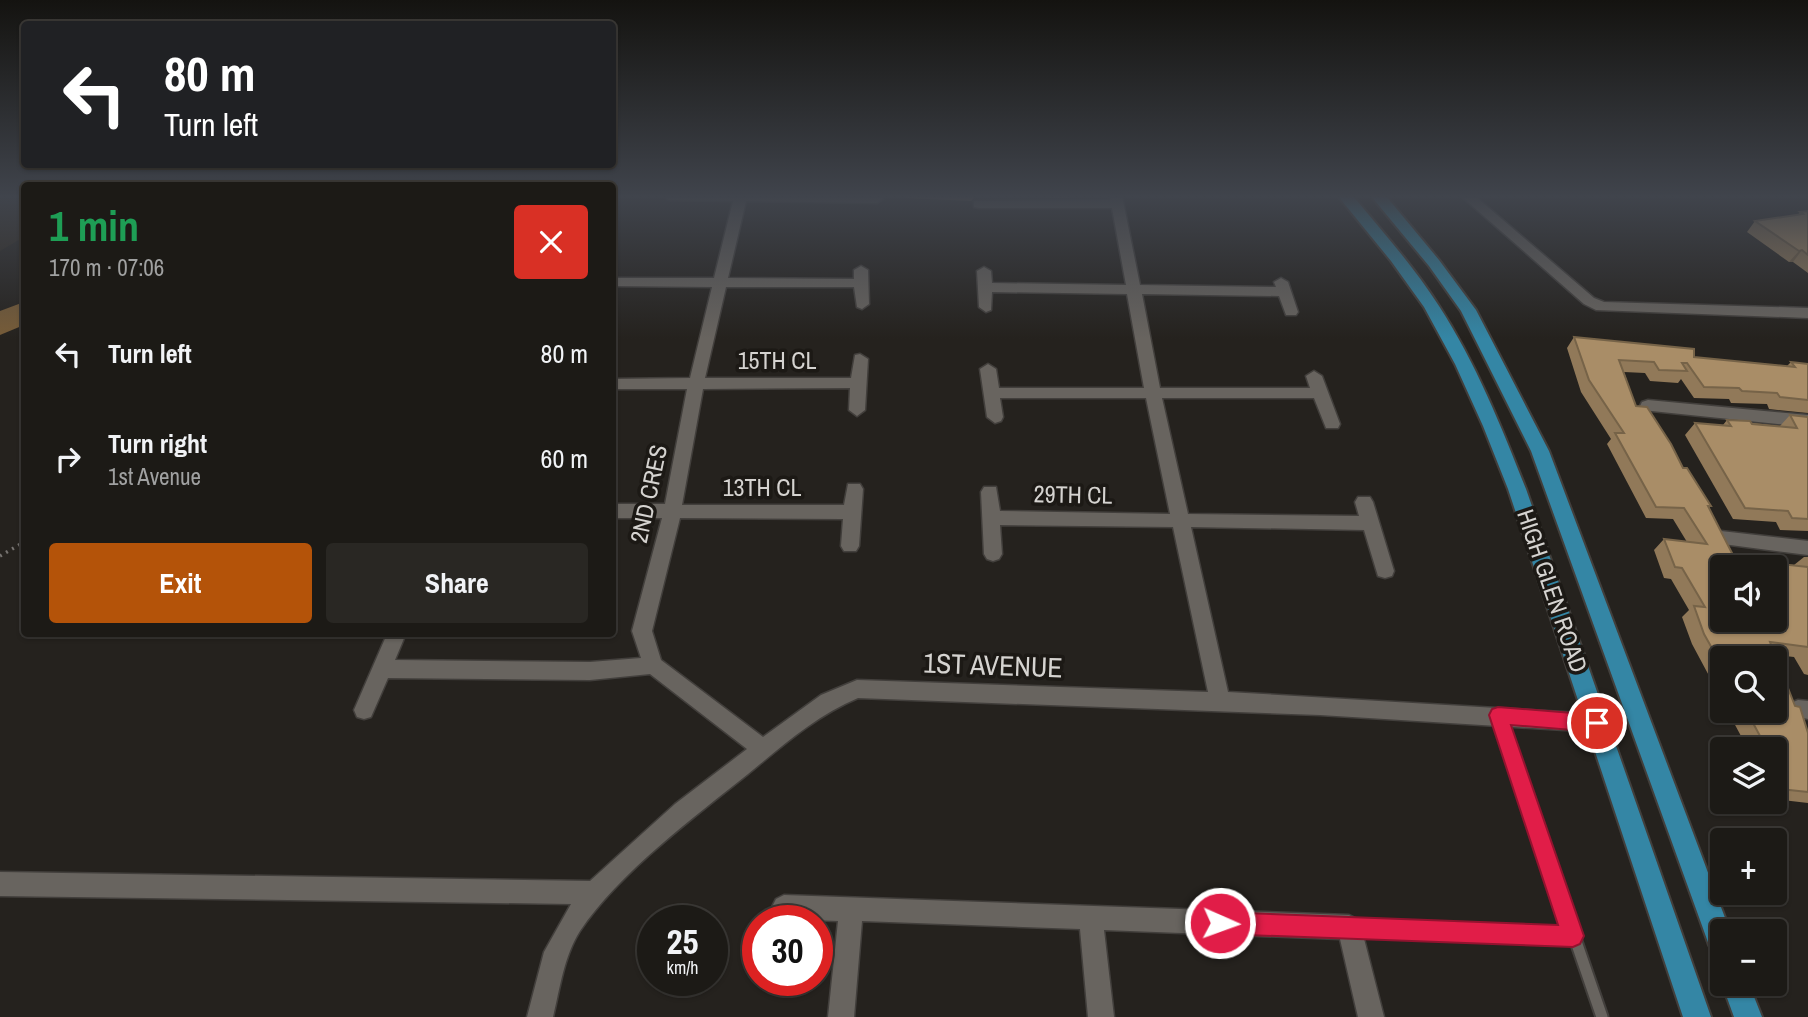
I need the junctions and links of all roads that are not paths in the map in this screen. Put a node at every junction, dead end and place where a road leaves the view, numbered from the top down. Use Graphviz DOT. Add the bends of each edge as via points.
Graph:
graph roads {
  1 [pos="729,243"];
  2 [pos="1124,243"];
  3 [pos="1383,243"];
  4 [pos="1418,243"];
  5 [pos="1522,243"];
  6 [pos="984,271"];
  7 [pos="616,282"];
  8 [pos="719,283"];
  9 [pos="985,287"];
  10 [pos="1132,288"];
  11 [pos="862,304"];
  12 [pos="986,307"];
  13 [pos="1292,312"];
  14 [pos="1808,313"];
  15 [pos="860,359"];
  16 [pos="988,369"];
  17 [pos="1314,376"];
  18 [pos="858,383"];
  19 [pos="616,384"];
  20 [pos="696,384"];
  21 [pos="992,393"];
  22 [pos="1153,393"];
  23 [pos="1319,393"];
  24 [pos="1648,407"];
  25 [pos="857,410"];
  26 [pos="995,417"];
  27 [pos="1808,421"];
  28 [pos="1332,424"];
  29 [pos="854,489"];
  30 [pos="990,492"];
  31 [pos="1364,502"];
  32 [pos="616,511"];
  33 [pos="853,512"];
  34 [pos="672,513"];
  35 [pos="991,519"];
  36 [pos="1180,521"];
  37 [pos="1370,523"];
  38 [pos="1721,538"];
  39 [pos="850,546"];
  40 [pos="1808,548"];
  41 [pos="993,554"];
  42 [pos="1385,571"];
  43 [pos="395,637"];
  44 [pos="653,665"];
  45 [pos="380,669"];
  46 [pos="1220,701"];
  47 [pos="364,710"];
  48 [pos="1498,715"];
  49 [pos="1597,723"];
  50 [pos="763,749"];
  51 [pos="0,884"];
  52 [pos="594,893"];
  53 [pos="833,910"];
  54 [pos="850,911"];
  55 [pos="1091,918"];
  56 [pos="1712,919"];
  57 [pos="1349,927"];
  58 [pos="1573,936"];
  59 [pos="1740,996"];
  60 [pos="540,1017"];
  61 [pos="841,1017"];
  62 [pos="1101,1017"];
  63 [pos="1371,1017"];
  64 [pos="1602,1017"];
  65 [pos="1697,1017"];
  66 [pos="1748,1017"];
  1 -- 8 [label="street, 2ND CRES"];
  2 -- 10 [label="street"];
  3 -- 49 [label="main road, HIGH GLEN ROAD" via="1441,322 1491,422"];
  4 -- 56 [label="main road, HIGH GLEN ROAD" via="1468,310 1540,451"];
  5 -- 14 [label="street" via="1601,307"];
  6 -- 9 [label="street"];
  7 -- 8 [label="street"];
  8 -- 11 [label="street" via="862,276"];
  8 -- 20 [label="street, 2ND CRES"];
  9 -- 10 [label="street"];
  9 -- 12 [label="street"];
  10 -- 13 [label="street" via="1282,286"];
  10 -- 22 [label="street"];
  15 -- 18 [label="street"];
  16 -- 21 [label="street"];
  17 -- 23 [label="street"];
  18 -- 20 [label="street, 15TH CL"];
  18 -- 25 [label="street"];
  19 -- 20 [label="street, 15TH CL"];
  20 -- 34 [label="street, 2ND CRES"];
  21 -- 22 [label="street"];
  21 -- 26 [label="street"];
  22 -- 23 [label="street"];
  22 -- 36 [label="street"];
  23 -- 28 [label="street"];
  24 -- 27 [label="street"];
  29 -- 33 [label="street"];
  30 -- 35 [label="street"];
  31 -- 37 [label="street"];
  32 -- 34 [label="street, 13TH CL"];
  33 -- 34 [label="street, 13TH CL"];
  33 -- 39 [label="street"];
  34 -- 44 [label="street, 2ND CRES" via="642,631"];
  35 -- 36 [label="street, 29TH CL"];
  35 -- 41 [label="street"];
  36 -- 37 [label="street, 29TH CL"];
  36 -- 46 [label="street"];
  37 -- 42 [label="street"];
  38 -- 40 [label="street"];
  43 -- 45 [label="street"];
  44 -- 45 [label="street" via="590,671"];
  44 -- 50 [label="street"];
  45 -- 47 [label="street"];
  46 -- 48 [label="street, 1ST AVENUE"];
  46 -- 50 [label="street, 1ST AVENUE" via="857,689 828,701"];
  48 -- 49 [label="street, 1ST AVENUE"];
  48 -- 58 [label="lane"];
  49 -- 65 [label="main road, HIGH GLEN ROAD"];
  50 -- 52 [label="street, 1ST AVENUE" via="683,812"];
  51 -- 52 [label="street"];
  52 -- 60 [label="street, 1ST AVENUE" via="555,952"];
  53 -- 54 [label="street"];
  54 -- 55 [label="street"];
  54 -- 61 [label="street"];
  55 -- 57 [label="street"];
  55 -- 62 [label="street"];
  57 -- 58 [label="lane"];
  57 -- 63 [label="street"];
  58 -- 64 [label="lane"];
  59 -- 66 [label="main road"];
}
